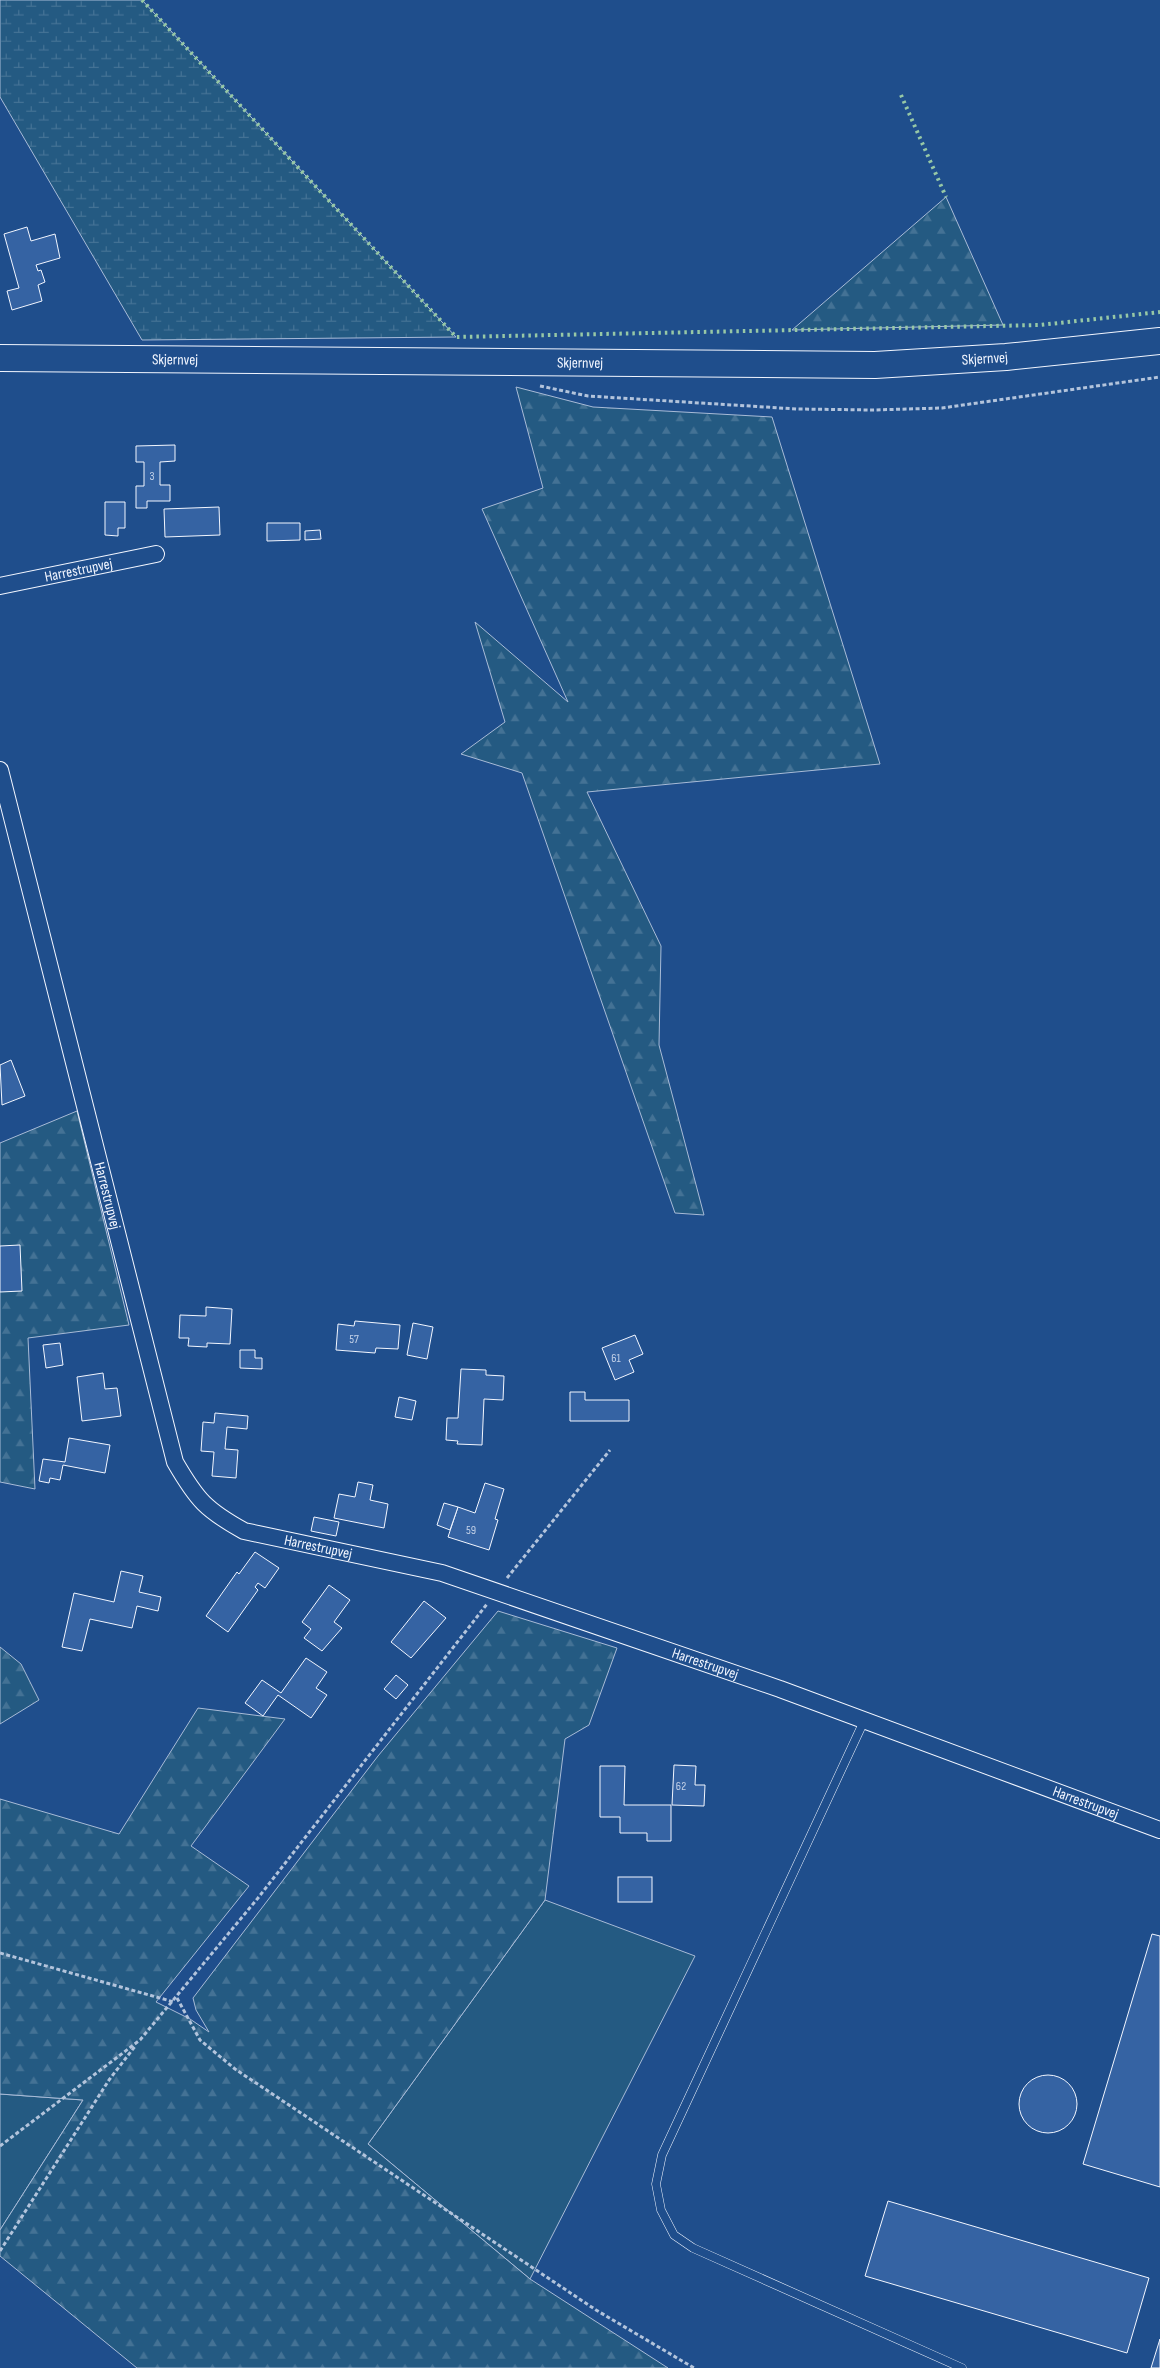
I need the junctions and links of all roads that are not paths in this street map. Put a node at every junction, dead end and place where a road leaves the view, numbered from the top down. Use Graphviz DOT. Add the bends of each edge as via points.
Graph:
graph roads {
  1 [pos="1160,341"];
  2 [pos="0,358"];
  3 [pos="156,554"];
  4 [pos="0,586"];
  5 [pos="0,770"];
  6 [pos="864,1721"];
  7 [pos="1160,1830"];
  8 [pos="962,2368"];
  1 -- 2 [label="main road, Skjernvej" via="1006,357 875,364"];
  3 -- 4 [label="street, Harrestrupvej"];
  5 -- 6 [label="street, Harrestrupvej" via="175,1462 193,1494 216,1515 244,1531 442,1573"];
  6 -- 7 [label="street, Harrestrupvej"];
  6 -- 8 [label="lane" via="662,2155 656,2184 661,2210 674,2235 692,2248"];
}
